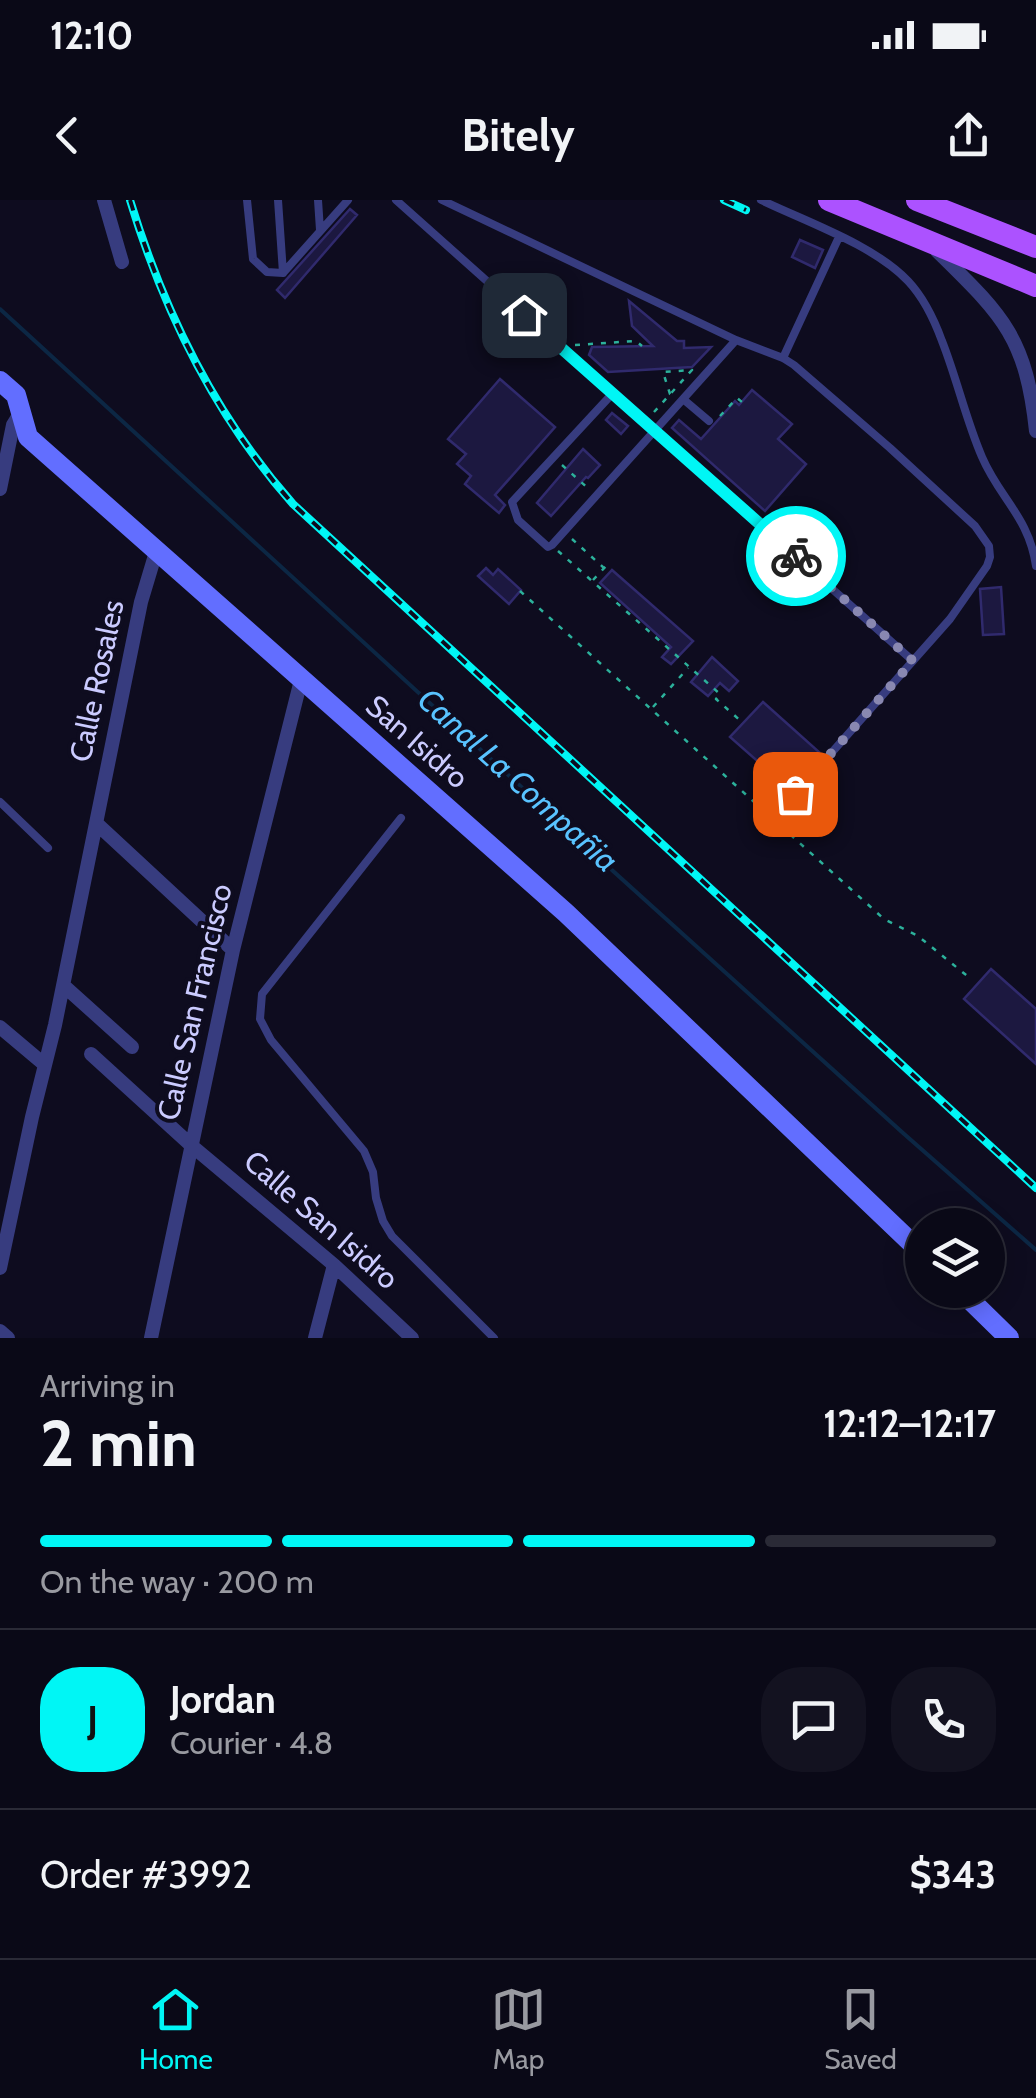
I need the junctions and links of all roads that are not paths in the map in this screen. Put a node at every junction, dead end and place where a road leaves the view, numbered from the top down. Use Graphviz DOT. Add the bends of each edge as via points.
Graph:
graph roads {
  1 [pos="104,200"];
  2 [pos="248,200"];
  3 [pos="278,200"];
  4 [pos="318,200"];
  5 [pos="348,200"];
  6 [pos="396,200"];
  7 [pos="442,200"];
  8 [pos="761,200"];
  9 [pos="829,200"];
  10 [pos="916,200"];
  11 [pos="506,217"];
  12 [pos="500,228"];
  13 [pos="320,231"];
  14 [pos="839,237"];
  15 [pos="926,240"];
  16 [pos="1036,248"];
  17 [pos="122,262"];
  18 [pos="283,274"];
  19 [pos="1036,286"];
  20 [pos="736,340"];
  21 [pos="784,358"];
  22 [pos="613,393"];
  23 [pos="676,396"];
  24 [pos="10,406"];
  25 [pos="713,420"];
  26 [pos="655,430"];
  27 [pos="1036,431"];
  28 [pos="0,489"];
  29 [pos="502,493"];
  30 [pos="512,502"];
  31 [pos="156,552"];
  32 [pos="1036,566"];
  33 [pos="913,661"];
  34 [pos="302,680"];
  35 [pos="795,794"];
  36 [pos="0,802"];
  37 [pos="401,818"];
  38 [pos="96,823"];
  39 [pos="48,848"];
  40 [pos="233,950"];
  41 [pos="63,985"];
  42 [pos="0,1027"];
  43 [pos="132,1047"];
  44 [pos="91,1054"];
  45 [pos="45,1065"];
  46 [pos="192,1146"];
  47 [pos="4,1228"];
  48 [pos="905,1237"];
  49 [pos="334,1265"];
  50 [pos="0,1268"];
  51 [pos="978,1308"];
  52 [pos="0,1331"];
  53 [pos="8,1338"];
  54 [pos="151,1338"];
  55 [pos="315,1338"];
  56 [pos="412,1338"];
  57 [pos="494,1338"];
  58 [pos="1009,1338"];
  1 -- 17 [label="street"];
  2 -- 18 [label="lane" via="253,259 267,272"];
  3 -- 18 [label="lane"];
  4 -- 13 [label="lane"];
  5 -- 13 [label="lane"];
  6 -- 22 [label="lane"];
  7 -- 12 [label="lane"];
  8 -- 14 [label="lane"];
  9 -- 15 [label="main road"];
  10 -- 16 [label="main road"];
  11 -- 12 [label="lane"];
  12 -- 20 [label="lane"];
  13 -- 18 [label="lane"];
  14 -- 21 [label="lane"];
  14 -- 32 [label="lane" via="897,270 928,309 983,460 1022,520"];
  15 -- 19 [label="main road"];
  15 -- 27 [label="street" via="1006,325 1027,373"];
  20 -- 21 [label="lane"];
  20 -- 23 [label="lane"];
  21 -- 33 [label="lane" via="946,499 989,546 987,566"];
  22 -- 26 [label="lane"];
  22 -- 30 [label="lane"];
  23 -- 25 [label="lane"];
  23 -- 26 [label="lane"];
  24 -- 28 [label="street"];
  24 -- 31 [label="main road, San Isidro" via="28,436"];
  26 -- 30 [label="lane" via="552,545 518,520"];
  26 -- 33 [label="lane"];
  29 -- 30 [label="lane"];
  31 -- 34 [label="main road, San Isidro"];
  31 -- 38 [label="street, Calle Rosales"];
  33 -- 35 [label="lane"];
  34 -- 40 [label="street, Calle San Francisco"];
  34 -- 48 [label="main road, San Isidro" via="566,913"];
  36 -- 39 [label="lane"];
  37 -- 57 [label="lane" via="262,994 260,1019 270,1040 364,1151 392,1236"];
  38 -- 40 [label="street"];
  38 -- 41 [label="street, Calle Rosales"];
  40 -- 46 [label="street, Calle San Francisco"];
  41 -- 43 [label="street"];
  41 -- 45 [label="street, Calle Rosales"];
  42 -- 45 [label="street"];
  44 -- 46 [label="street, Calle San Isidro"];
  45 -- 47 [label="street, Calle Rosales"];
  46 -- 49 [label="street, Calle San Isidro"];
  46 -- 54 [label="street, Calle San Francisco"];
  47 -- 50 [label="street, Calle Rosales"];
  49 -- 55 [label="street"];
  49 -- 56 [label="street, Calle San Isidro"];
  51 -- 58 [label="main road"];
  52 -- 53 [label="street"];
}
